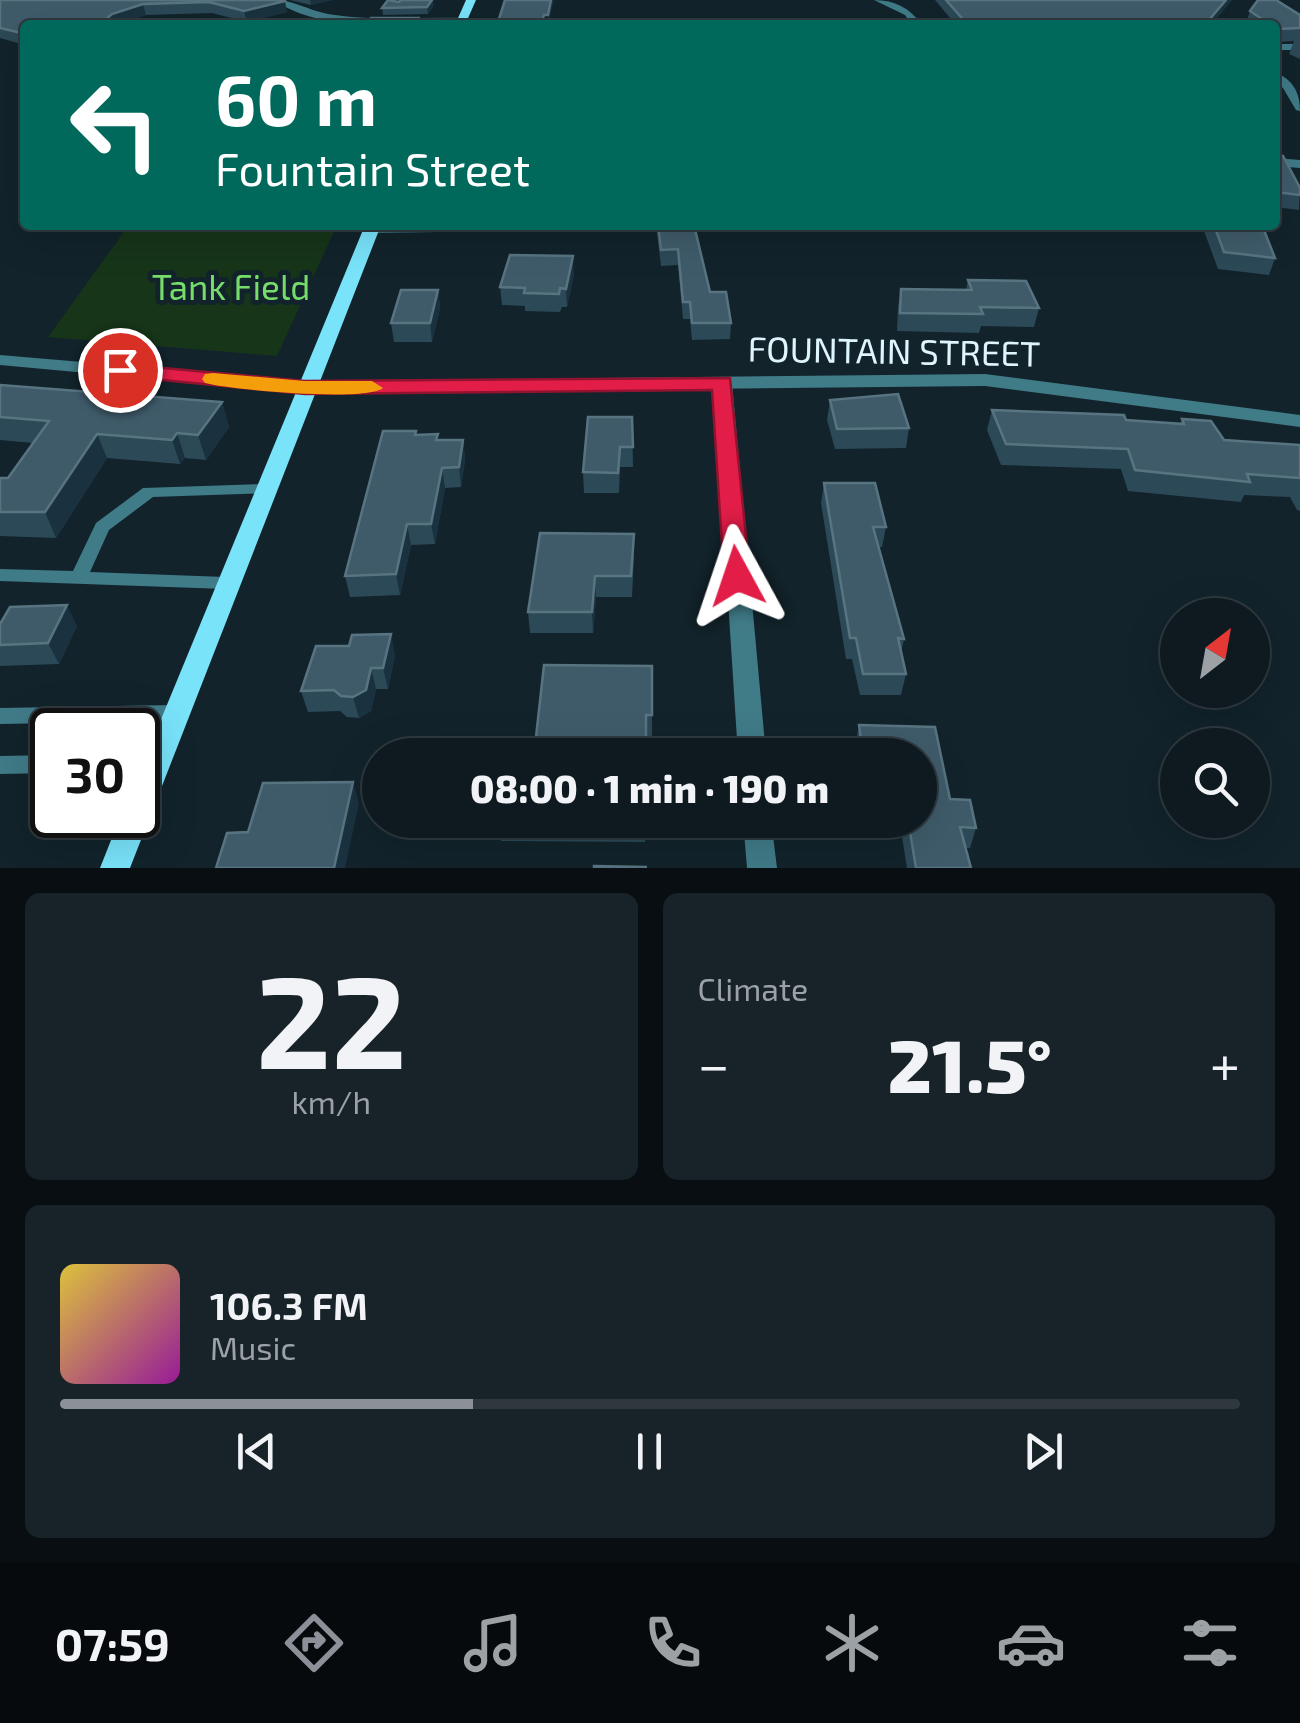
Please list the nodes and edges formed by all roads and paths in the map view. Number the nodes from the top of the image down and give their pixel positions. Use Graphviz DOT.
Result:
graph roads {
  1 [pos="279,0"];
  2 [pos="878,0"];
  3 [pos="337,20"];
  4 [pos="914,20"];
  5 [pos="1280,80"];
  6 [pos="1300,106"];
  7 [pos="371,230"];
  8 [pos="0,360"];
  9 [pos="723,383"];
  10 [pos="305,387"];
  11 [pos="1300,421"];
  12 [pos="264,489"];
  13 [pos="0,576"];
  14 [pos="79,577"];
  15 [pos="225,584"];
  16 [pos="174,713"];
  17 [pos="0,716"];
  18 [pos="160,738"];
  19 [pos="751,738"];
  20 [pos="30,764"];
  21 [pos="0,765"];
  22 [pos="126,838"];
  23 [pos="759,838"];
  24 [pos="114,868"];
  25 [pos="762,868"];
  1 -- 3 [label="street"];
  2 -- 4 [label="street"];
  5 -- 6 [label="street"];
  7 -- 10 [label="main road"];
  8 -- 10 [label="street, FOUNTAIN STREET"];
  9 -- 10 [label="street, FOUNTAIN STREET"];
  9 -- 11 [label="street, FOUNTAIN STREET"];
  9 -- 19 [label="street"];
  10 -- 12 [label="main road"];
  12 -- 14 [label="lane"];
  12 -- 15 [label="main road"];
  13 -- 14 [label="lane"];
  14 -- 15 [label="lane"];
  15 -- 16 [label="main road"];
  16 -- 17 [label="lane"];
  16 -- 18 [label="main road"];
  20 -- 21 [label="lane"];
  22 -- 24 [label="main road"];
  23 -- 25 [label="street"];
}
